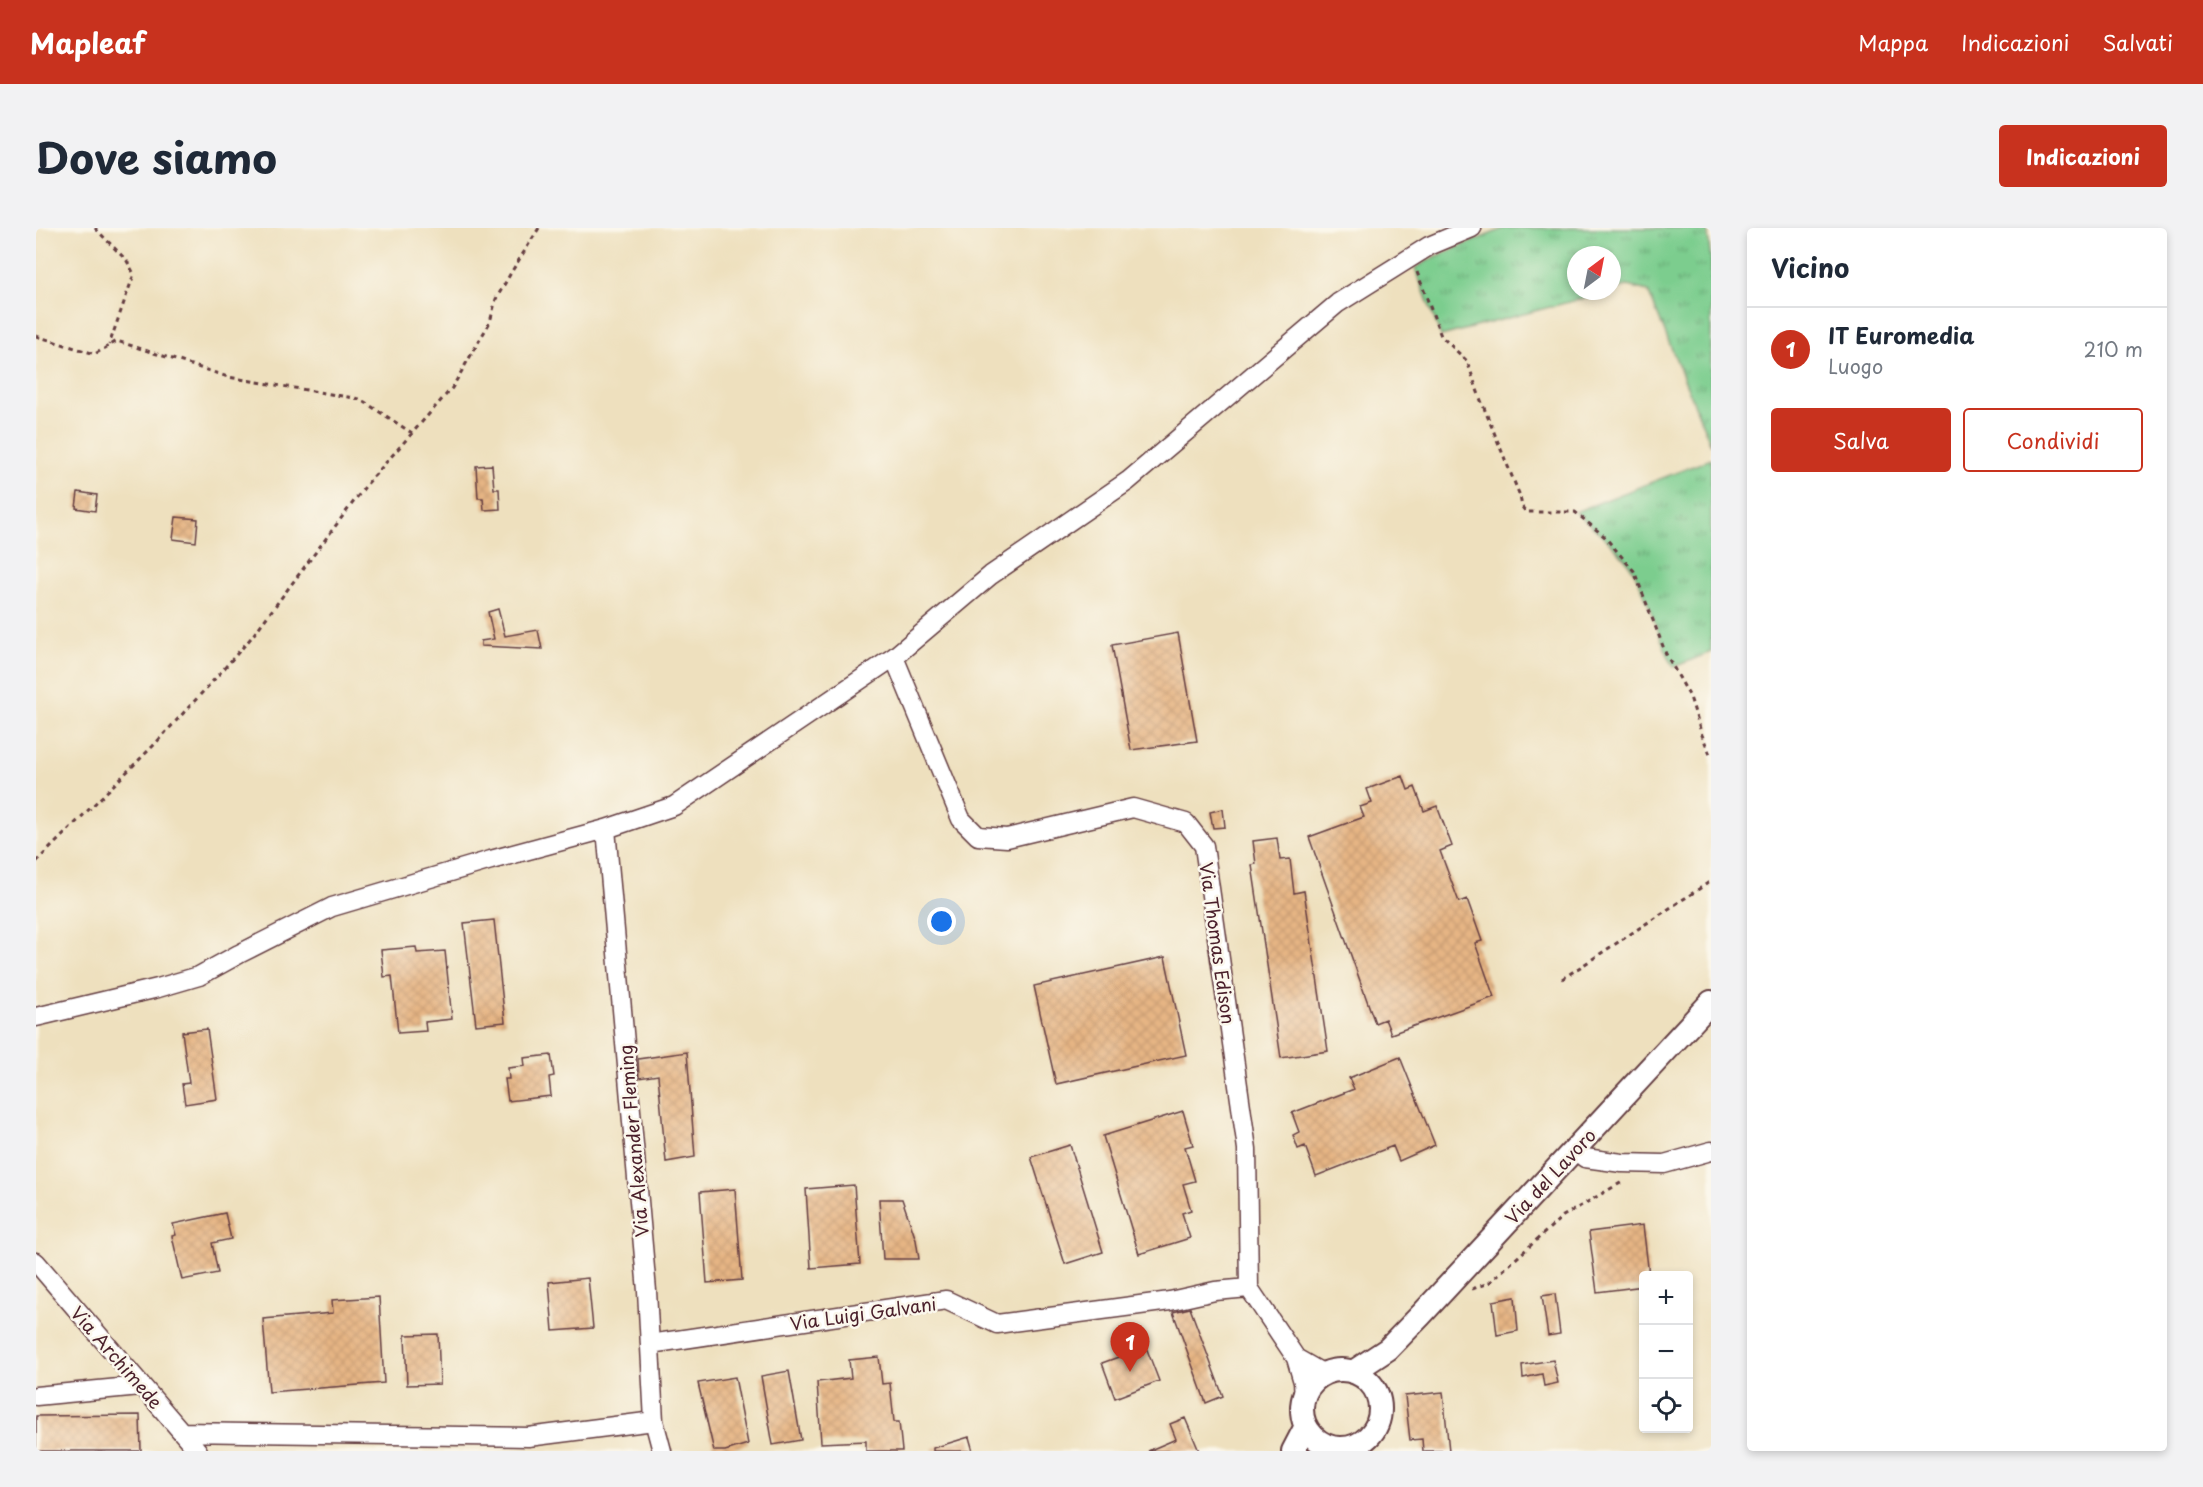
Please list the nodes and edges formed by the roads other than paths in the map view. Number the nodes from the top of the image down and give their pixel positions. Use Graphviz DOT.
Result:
graph roads {
  1 [pos="1472,228"];
  2 [pos="894,657"];
  3 [pos="606,830"];
  4 [pos="1711,1002"];
  5 [pos="36,1017"];
  6 [pos="1574,1149"];
  7 [pos="1711,1151"];
  8 [pos="36,1262"];
  9 [pos="1248,1288"];
  10 [pos="651,1344"];
  11 [pos="1388,1349"];
  12 [pos="1296,1358"];
  13 [pos="1353,1372"];
  14 [pos="1324,1374"];
  15 [pos="140,1386"];
  16 [pos="1376,1391"];
  17 [pos="36,1396"];
  18 [pos="1304,1396"];
  19 [pos="654,1421"];
  20 [pos="1378,1421"];
  21 [pos="1306,1426"];
  22 [pos="183,1432"];
  23 [pos="1322,1443"];
  24 [pos="1348,1449"];
  25 [pos="198,1451"];
  26 [pos="663,1451"];
  27 [pos="1293,1451"];
  28 [pos="1300,1451"];
  29 [pos="1380,1451"];
  1 -- 2 [label="street"];
  2 -- 3 [label="street"];
  2 -- 9 [label="street, Via Thomas Edison"];
  3 -- 5 [label="street"];
  3 -- 10 [label="street, Via Alexander Fleming"];
  4 -- 6 [label="main road, Via del Lavoro"];
  6 -- 7 [label="street"];
  6 -- 11 [label="main road, Via del Lavoro"];
  8 -- 15 [label="street, Via Archimede"];
  9 -- 10 [label="street, Via Luigi Galvani"];
  9 -- 12 [label="street"];
  10 -- 19 [label="street, Via Alexander Fleming"];
  11 -- 13 [label="main road"];
  11 -- 16 [label="main road"];
  12 -- 14 [label="street"];
  12 -- 18 [label="street"];
  13 -- 14 [label="main road"];
  13 -- 16 [label="main road"];
  14 -- 18 [label="main road"];
  15 -- 17 [label="street"];
  15 -- 22 [label="street, Via Archimede"];
  16 -- 20 [label="main road"];
  18 -- 21 [label="main road"];
  19 -- 22 [label="street"];
  19 -- 26 [label="street, Via Alexander Fleming"];
  20 -- 24 [label="main road"];
  20 -- 29 [label="main road"];
  21 -- 23 [label="main road"];
  21 -- 27 [label="main road"];
  22 -- 25 [label="street, Via Archimede"];
  23 -- 24 [label="main road"];
  23 -- 28 [label="main road"];
}
